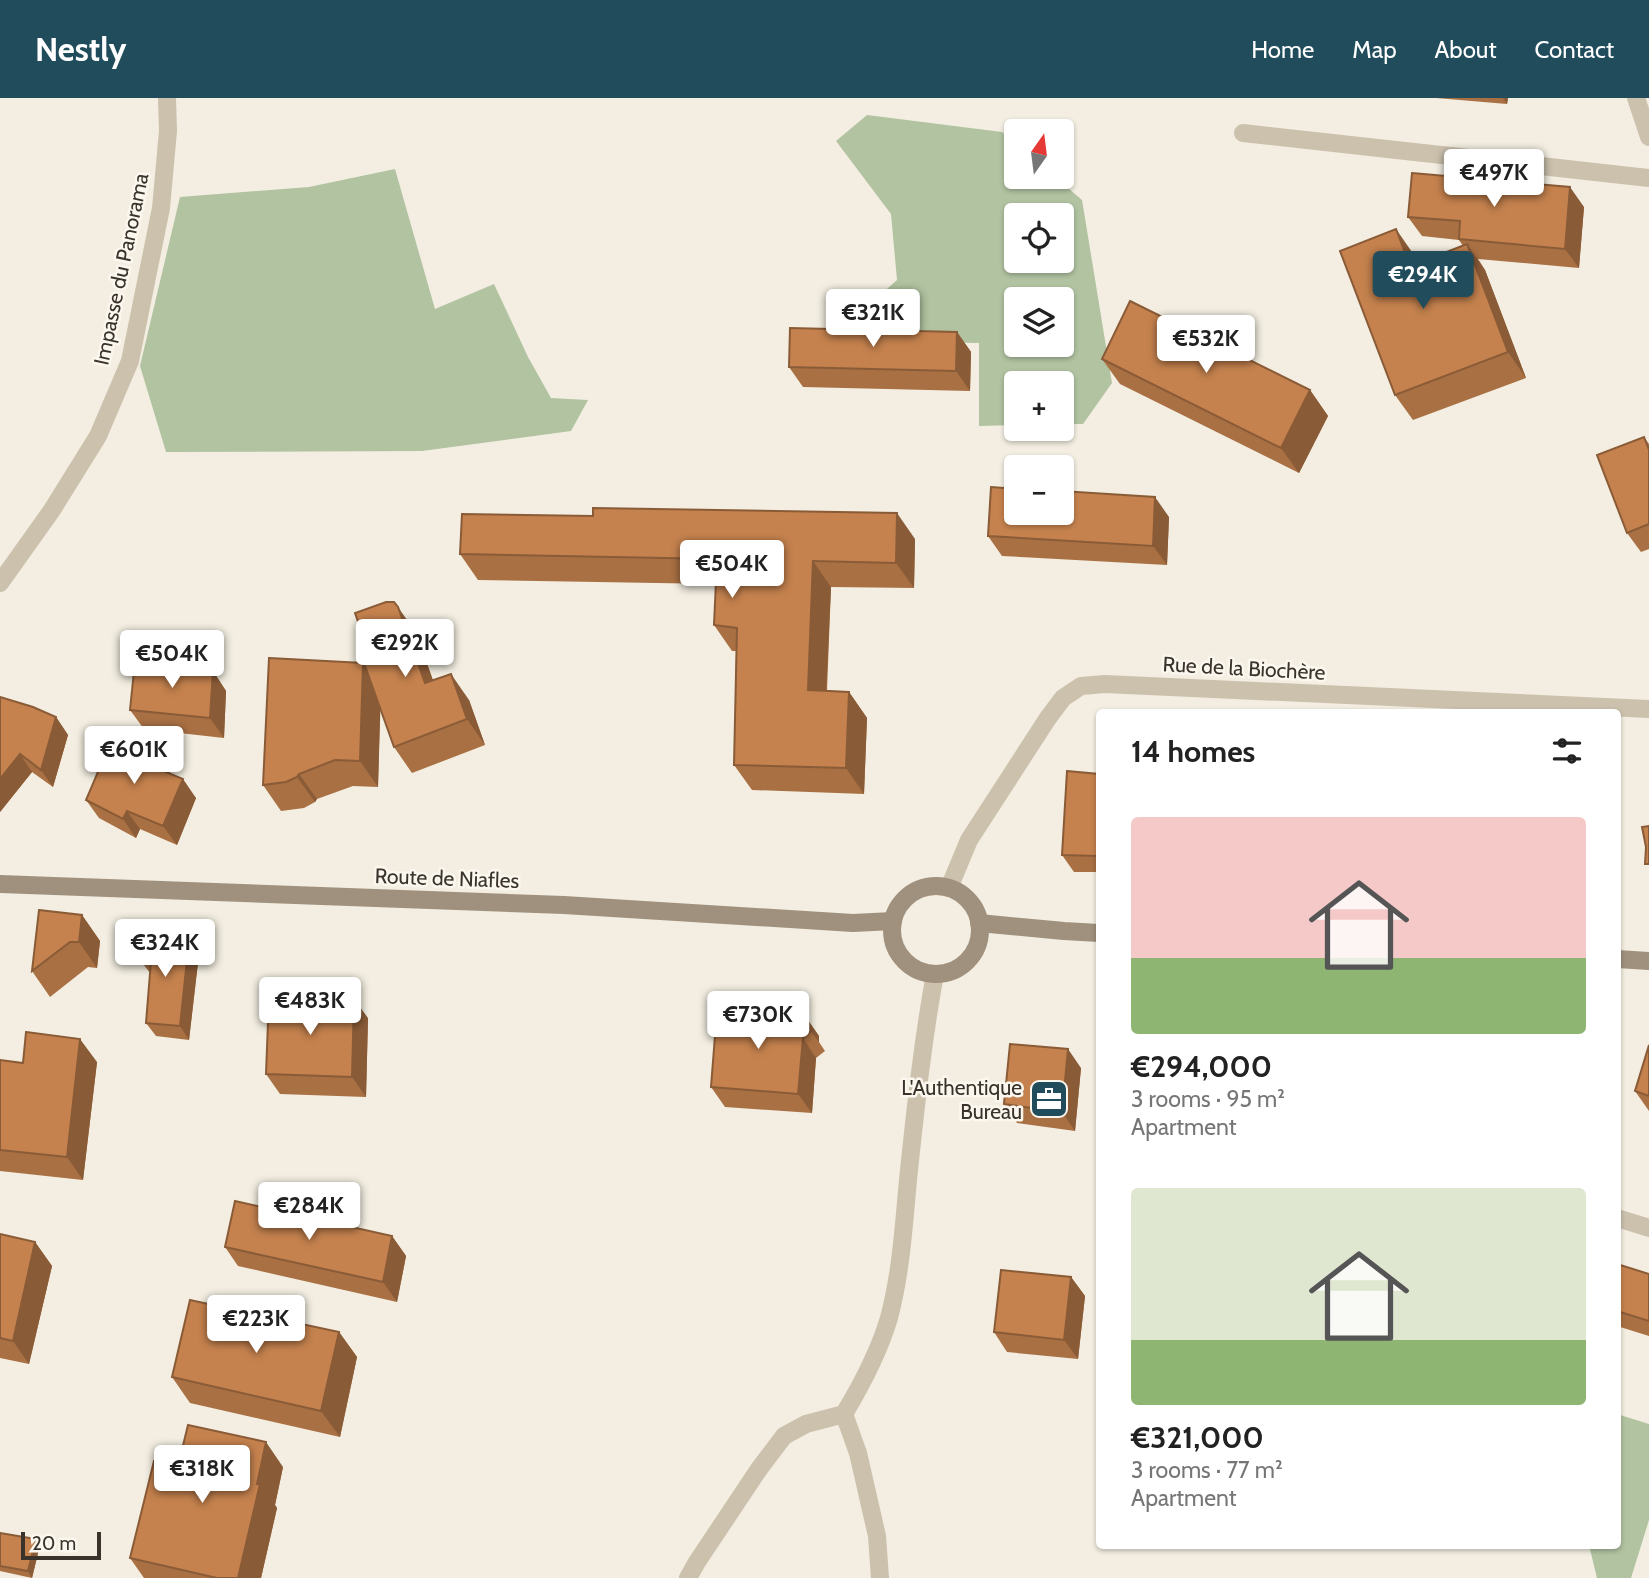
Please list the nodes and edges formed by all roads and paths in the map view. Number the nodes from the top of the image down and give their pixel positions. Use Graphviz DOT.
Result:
graph roads {
  1 [pos="167,98"];
  2 [pos="1636,98"];
  3 [pos="1243,133"];
  4 [pos="1649,137"];
  5 [pos="1649,178"];
  6 [pos="0,583"];
  7 [pos="1649,709"];
  8 [pos="0,884"];
  9 [pos="949,888"];
  10 [pos="892,920"];
  11 [pos="979,923"];
  12 [pos="1096,933"];
  13 [pos="1621,959"];
  14 [pos="1649,961"];
  15 [pos="935,974"];
  16 [pos="1621,1219"];
  17 [pos="1649,1228"];
  18 [pos="844,1414"];
  19 [pos="688,1578"];
  20 [pos="880,1578"];
  1 -- 6 [label="street, Impasse du Panorama"];
  2 -- 4 [label="street"];
  3 -- 5 [label="street"];
  7 -- 9 [label="street, Rue de la Biochère"];
  8 -- 10 [label="street, Route de Niafles"];
  9 -- 10 [label="street"];
  9 -- 11 [label="street"];
  10 -- 15 [label="street"];
  11 -- 12 [label="street"];
  11 -- 15 [label="street"];
  13 -- 14 [label="street"];
  15 -- 18 [label="street"];
  16 -- 17 [label="street"];
  18 -- 19 [label="street"];
  18 -- 20 [label="street"];
}
